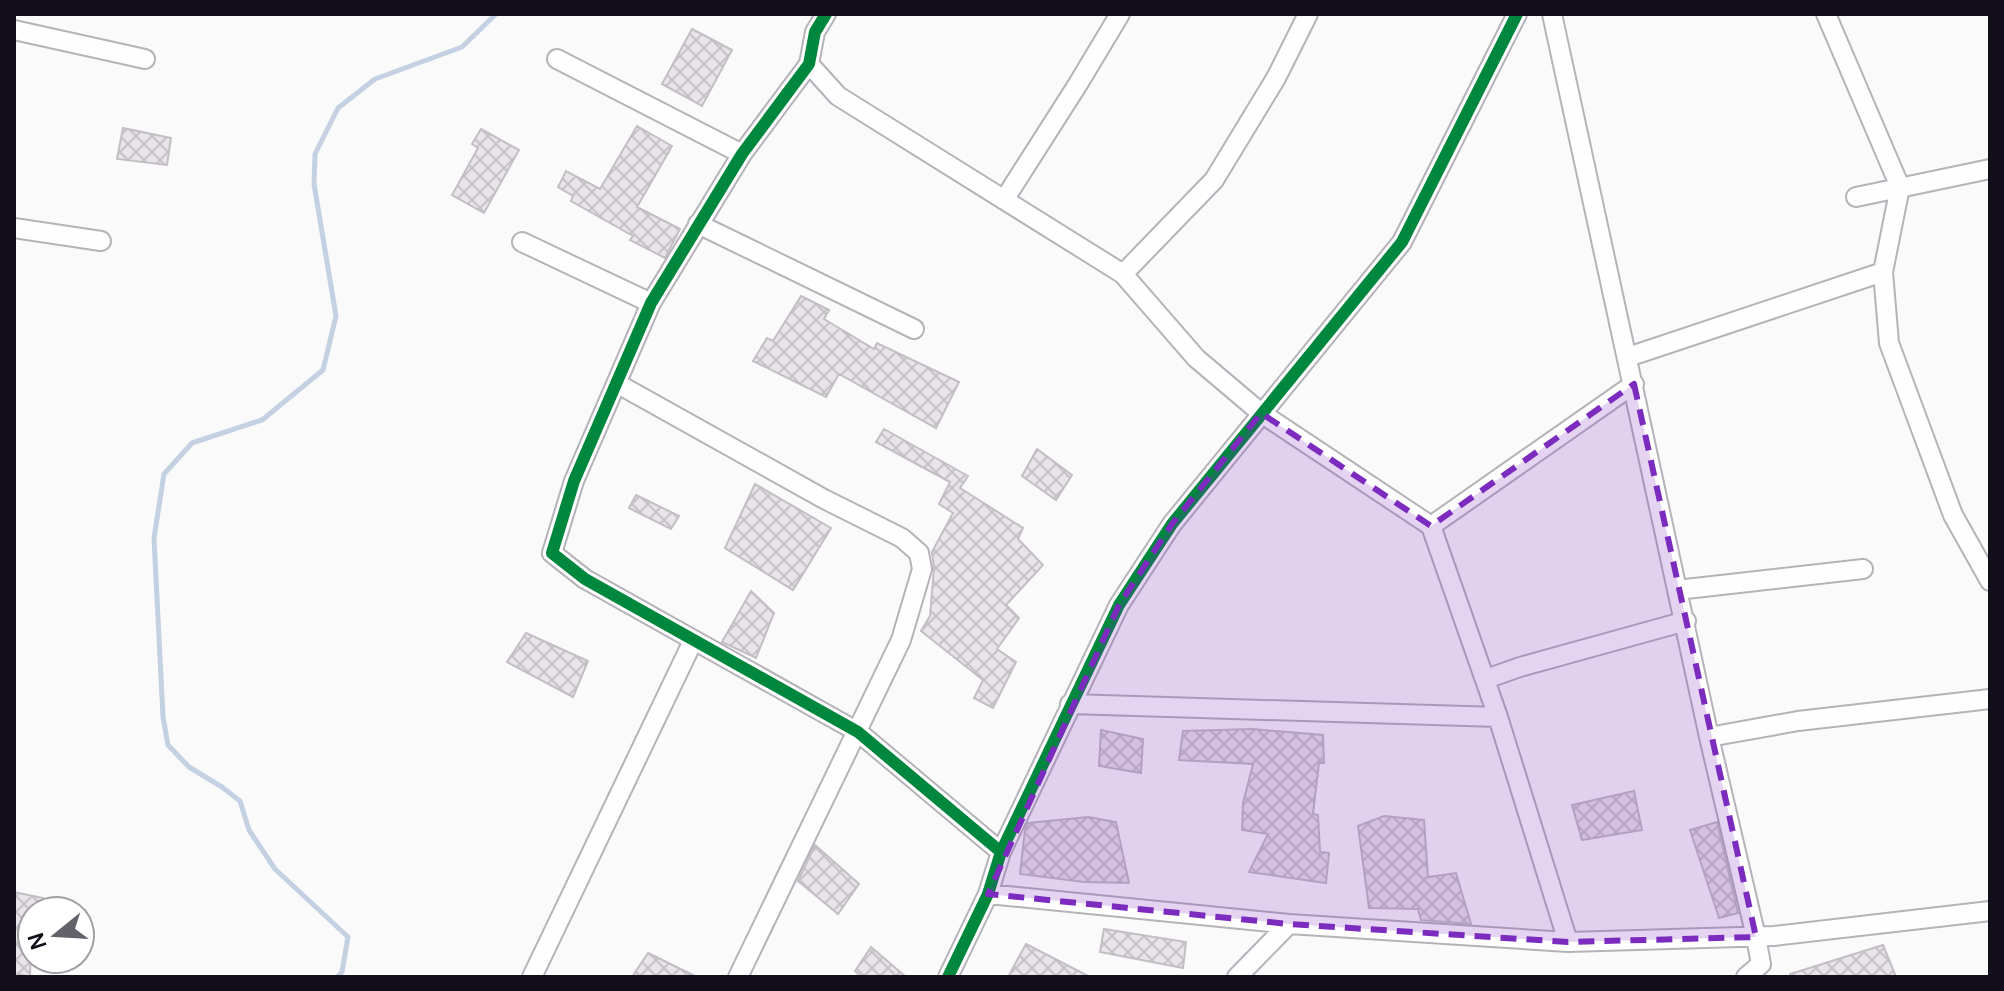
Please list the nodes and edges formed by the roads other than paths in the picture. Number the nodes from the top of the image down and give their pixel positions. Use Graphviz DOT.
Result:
graph roads {
  1 [pos="826,14"];
  2 [pos="1120,14"];
  3 [pos="1308,14"];
  4 [pos="1517,14"];
  5 [pos="1552,14"];
  6 [pos="1826,14"];
  7 [pos="17,25"];
  8 [pos="145,59"];
  9 [pos="557,59"];
  10 [pos="809,64"];
  11 [pos="742,154"];
  12 [pos="1990,169"];
  13 [pos="1900,187"];
  14 [pos="1856,197"];
  15 [pos="1004,200"];
  16 [pos="698,224"];
  17 [pos="14,228"];
  18 [pos="101,241"];
  19 [pos="522,242"];
  20 [pos="1883,272"];
  21 [pos="1123,274"];
  22 [pos="651,303"];
  23 [pos="914,329"];
  24 [pos="1628,357"];
  25 [pos="618,384"];
  26 [pos="1634,384"];
  27 [pos="1261,413"];
  28 [pos="1431,526"];
  29 [pos="1863,569"];
  30 [pos="1988,571"];
  31 [pos="1677,590"];
  32 [pos="1686,621"];
  33 [pos="693,641"];
  34 [pos="1486,679"];
  35 [pos="1990,699"];
  36 [pos="1070,704"];
  37 [pos="1498,717"];
  38 [pos="858,732"];
  39 [pos="1709,737"];
  40 [pos="1001,852"];
  41 [pos="988,894"];
  42 [pos="1990,911"];
  43 [pos="1289,924"];
  44 [pos="1756,937"];
  45 [pos="1568,942"];
  46 [pos="1764,970"];
  47 [pos="532,977"];
  48 [pos="738,977"];
  49 [pos="948,977"];
  50 [pos="1237,977"];
  51 [pos="1746,977"];
  1 -- 10 [label="street"];
  2 -- 15 [label="street"];
  3 -- 21 [label="street"];
  4 -- 27 [label="street"];
  5 -- 24 [label="street"];
  6 -- 13 [label="street"];
  7 -- 8 [label="street"];
  9 -- 11 [label="street"];
  10 -- 11 [label="street"];
  10 -- 15 [label="street"];
  11 -- 16 [label="street"];
  12 -- 13 [label="street"];
  13 -- 14 [label="street"];
  13 -- 20 [label="street"];
  15 -- 21 [label="street"];
  16 -- 22 [label="street"];
  16 -- 23 [label="street"];
  17 -- 18 [label="street"];
  19 -- 22 [label="street"];
  20 -- 24 [label="street"];
  20 -- 30 [label="street"];
  21 -- 27 [label="street"];
  22 -- 25 [label="street"];
  24 -- 26 [label="street"];
  25 -- 33 [label="street"];
  25 -- 38 [label="street"];
  26 -- 28 [label="street"];
  26 -- 31 [label="street"];
  27 -- 28 [label="street"];
  27 -- 36 [label="street"];
  28 -- 34 [label="street"];
  29 -- 31 [label="street"];
  31 -- 32 [label="street"];
  32 -- 34 [label="street"];
  32 -- 39 [label="street"];
  33 -- 38 [label="street"];
  33 -- 47 [label="street"];
  34 -- 37 [label="street"];
  35 -- 39 [label="street"];
  36 -- 37 [label="street"];
  36 -- 40 [label="street"];
  37 -- 45 [label="street"];
  38 -- 40 [label="street"];
  38 -- 48 [label="street"];
  39 -- 44 [label="street"];
  40 -- 41 [label="street"];
  41 -- 43 [label="street"];
  41 -- 49 [label="street"];
  42 -- 44 [label="street"];
  43 -- 45 [label="street"];
  43 -- 50 [label="street"];
  44 -- 45 [label="street"];
  44 -- 46 [label="street"];
  46 -- 51 [label="street"];
}
